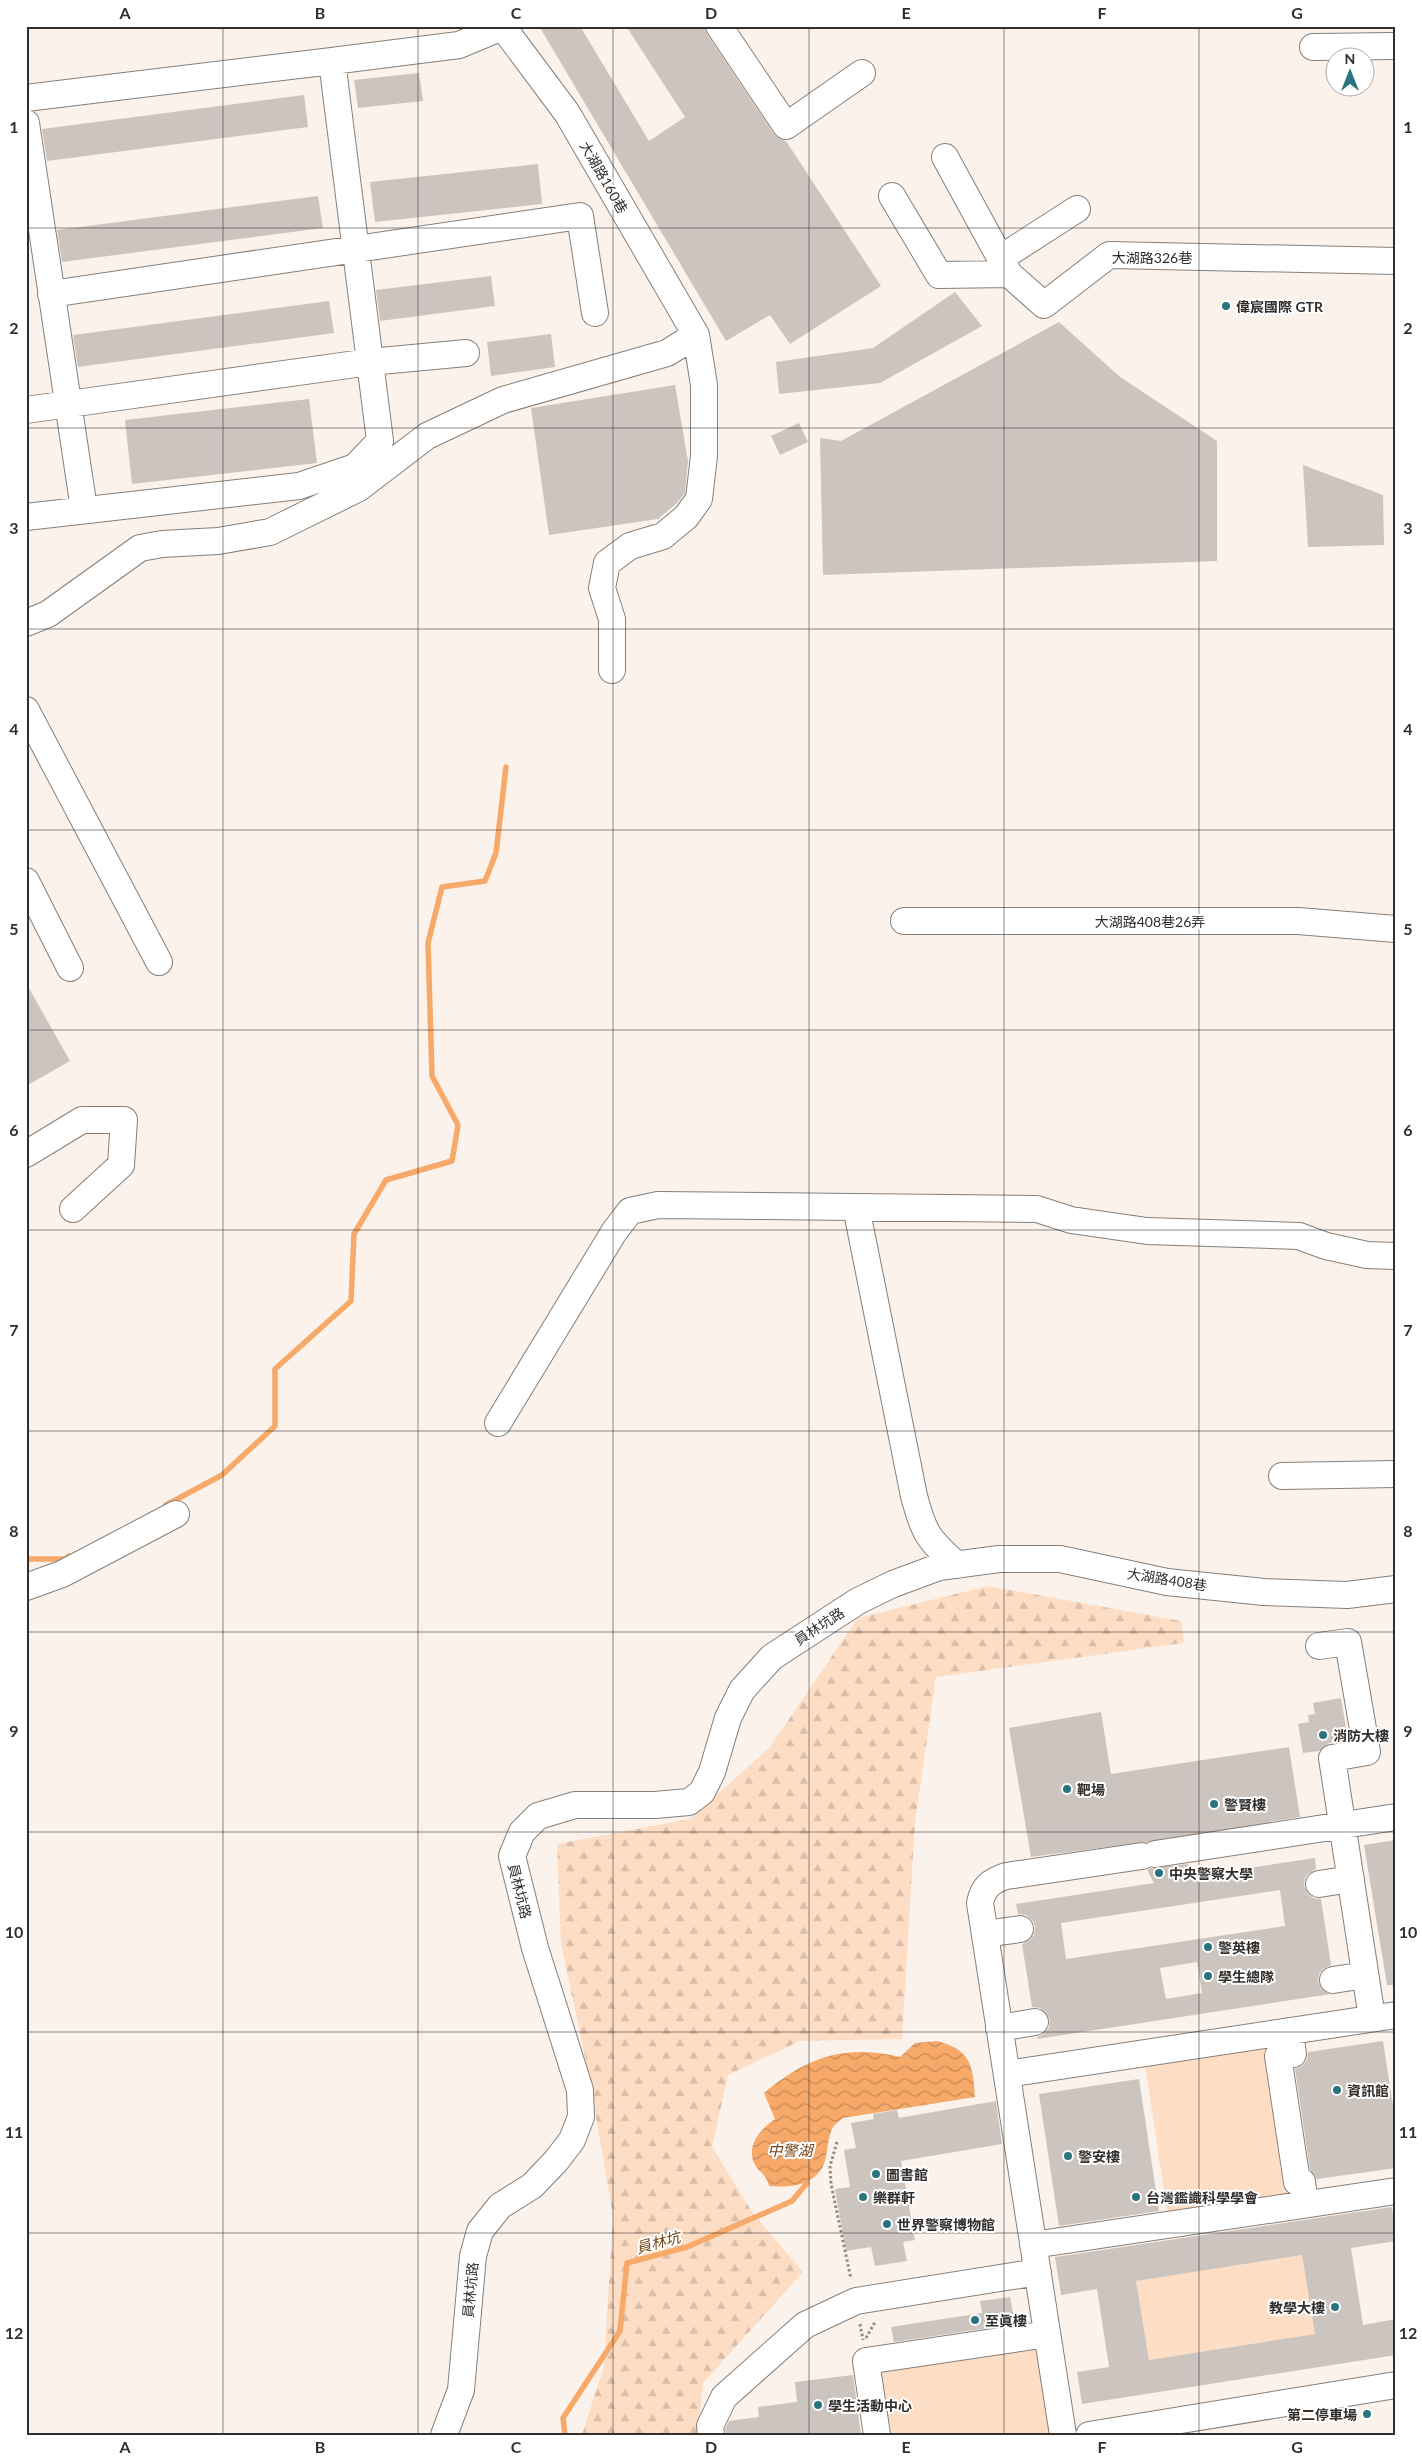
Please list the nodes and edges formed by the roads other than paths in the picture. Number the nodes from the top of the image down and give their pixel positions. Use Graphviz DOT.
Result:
graph roads {
  1 [pos="719,26"];
  2 [pos="502,27"];
  3 [pos="1396,46"];
  4 [pos="1313,47"];
  5 [pos="332,61"];
  6 [pos="862,72"];
  7 [pos="26,98"];
  8 [pos="26,123"];
  9 [pos="945,157"];
  10 [pos="892,196"];
  11 [pos="1077,209"];
  12 [pos="356,248"];
  13 [pos="1396,261"];
  14 [pos="1005,266"];
  15 [pos="51,294"];
  16 [pos="595,313"];
  17 [pos="696,335"];
  18 [pos="466,353"];
  19 [pos="370,362"];
  20 [pos="67,404"];
  21 [pos="26,410"];
  22 [pos="84,509"];
  23 [pos="26,517"];
  24 [pos="26,623"];
  25 [pos="612,670"];
  26 [pos="26,710"];
  27 [pos="26,881"];
  28 [pos="904,921"];
  29 [pos="1396,929"];
  30 [pos="159,962"];
  31 [pos="70,968"];
  32 [pos="26,1154"];
  33 [pos="856,1207"];
  34 [pos="73,1209"];
  35 [pos="1396,1256"];
  36 [pos="498,1423"];
  37 [pos="1396,1474"];
  38 [pos="1282,1476"];
  39 [pos="176,1514"];
  40 [pos="948,1566"];
  41 [pos="26,1587"];
  42 [pos="1396,1589"];
  43 [pos="1319,1646"];
  44 [pos="1396,1817"];
  45 [pos="1343,1825"];
  46 [pos="1351,1879"];
  47 [pos="1319,1884"];
  48 [pos="1020,1929"];
  49 [pos="984,1934"];
  50 [pos="1366,1975"];
  51 [pos="1334,1980"];
  52 [pos="1384,2016"];
  53 [pos="1035,2022"];
  54 [pos="999,2028"];
  55 [pos="1290,2031"];
  56 [pos="1007,2074"];
  57 [pos="1396,2190"];
  58 [pos="1305,2204"];
  59 [pos="1034,2245"];
  60 [pos="1038,2272"];
  61 [pos="1048,2334"];
  62 [pos="1396,2385"];
  63 [pos="444,2435"];
  64 [pos="711,2435"];
  65 [pos="877,2435"];
  66 [pos="1063,2435"];
  67 [pos="1090,2435"];
  1 -- 6 [label="street"];
  2 -- 5 [label="street"];
  2 -- 17 [label="street, 大湖路160巷"];
  3 -- 4 [label="street"];
  5 -- 7 [label="street"];
  5 -- 12 [label="street"];
  8 -- 15 [label="street"];
  9 -- 14 [label="street, 大湖路326巷"];
  10 -- 14 [label="street"];
  11 -- 14 [label="street"];
  12 -- 15 [label="street"];
  12 -- 16 [label="street"];
  12 -- 19 [label="street"];
  13 -- 14 [label="street, 大湖路326巷"];
  15 -- 20 [label="street"];
  17 -- 24 [label="street"];
  17 -- 25 [label="street"];
  18 -- 19 [label="street"];
  19 -- 20 [label="street"];
  19 -- 22 [label="street"];
  20 -- 21 [label="street"];
  20 -- 22 [label="street"];
  22 -- 23 [label="street"];
  26 -- 30 [label="street"];
  27 -- 31 [label="street"];
  28 -- 29 [label="street, 大湖路408巷26弄"];
  32 -- 34 [label="street"];
  33 -- 35 [label="street"];
  33 -- 36 [label="street"];
  33 -- 40 [label="street"];
  37 -- 38 [label="street"];
  39 -- 41 [label="street"];
  40 -- 42 [label="street, 大湖路408巷"];
  40 -- 63 [label="street, 員林坑路"];
  43 -- 45 [label="street"];
  44 -- 45 [label="street"];
  45 -- 46 [label="street"];
  45 -- 49 [label="street"];
  46 -- 47 [label="street"];
  46 -- 50 [label="street"];
  48 -- 49 [label="street"];
  49 -- 54 [label="street"];
  50 -- 51 [label="street"];
  50 -- 52 [label="street"];
  52 -- 55 [label="street"];
  53 -- 54 [label="street"];
  54 -- 56 [label="street"];
  55 -- 56 [label="street"];
  55 -- 58 [label="street"];
  56 -- 59 [label="street"];
  57 -- 58 [label="street"];
  58 -- 59 [label="street"];
  59 -- 60 [label="street"];
  60 -- 61 [label="street"];
  60 -- 64 [label="street"];
  61 -- 65 [label="street"];
  61 -- 66 [label="street"];
  62 -- 67 [label="street"];
}
